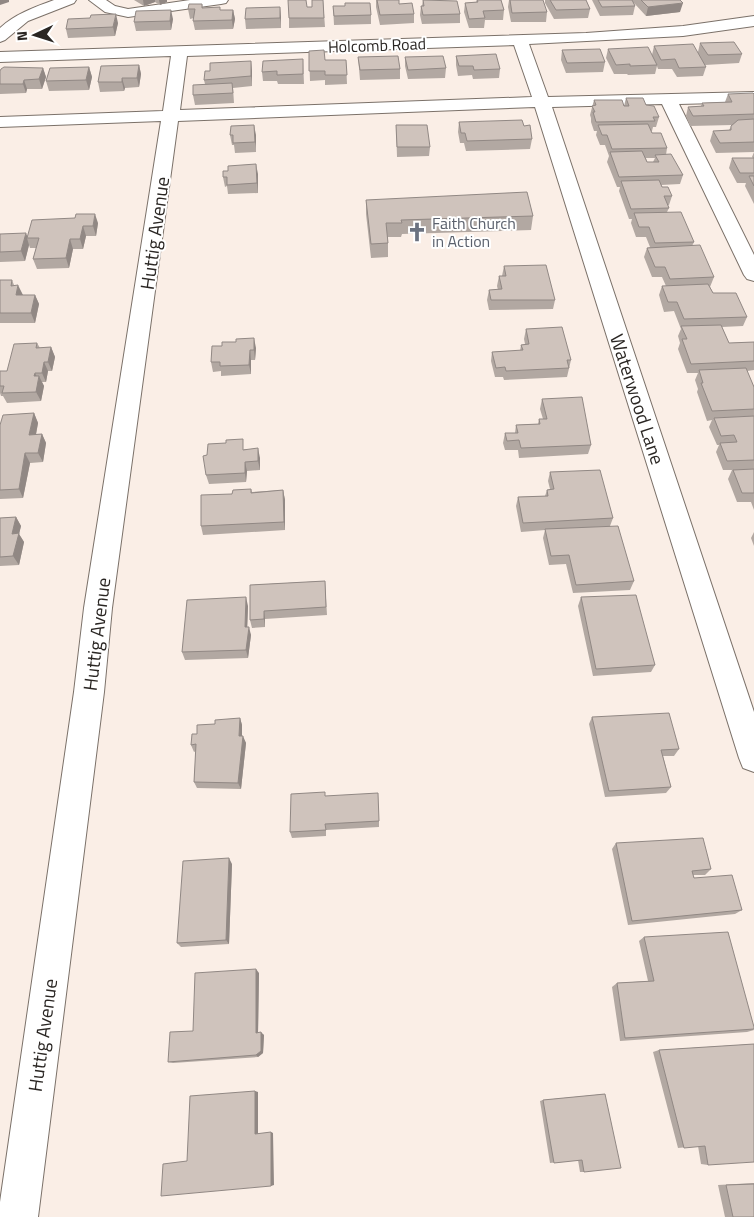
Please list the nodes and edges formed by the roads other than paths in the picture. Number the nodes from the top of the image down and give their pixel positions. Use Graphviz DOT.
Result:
graph roads {
  1 [pos="69,0"];
  2 [pos="96,0"];
  3 [pos="221,0"];
  4 [pos="753,14"];
  5 [pos="0,38"];
  6 [pos="520,40"];
  7 [pos="180,51"];
  8 [pos="0,57"];
  9 [pos="754,97"];
  10 [pos="668,100"];
  11 [pos="542,102"];
  12 [pos="171,116"];
  13 [pos="0,122"];
  14 [pos="754,275"];
  15 [pos="754,758"];
  16 [pos="18,1217"];
  1 -- 5 [label="street"];
  2 -- 3 [label="street"];
  4 -- 6 [label="street, Holcomb Road"];
  6 -- 7 [label="street, Holcomb Road"];
  6 -- 11 [label="street, Waterwood Lane"];
  7 -- 8 [label="street, Holcomb Road"];
  7 -- 12 [label="street, Huttig Avenue"];
  9 -- 10 [label="street"];
  10 -- 11 [label="street"];
  10 -- 14 [label="street"];
  11 -- 12 [label="street"];
  11 -- 15 [label="street, Waterwood Lane"];
  12 -- 13 [label="street"];
  12 -- 16 [label="street, Huttig Avenue"];
}
